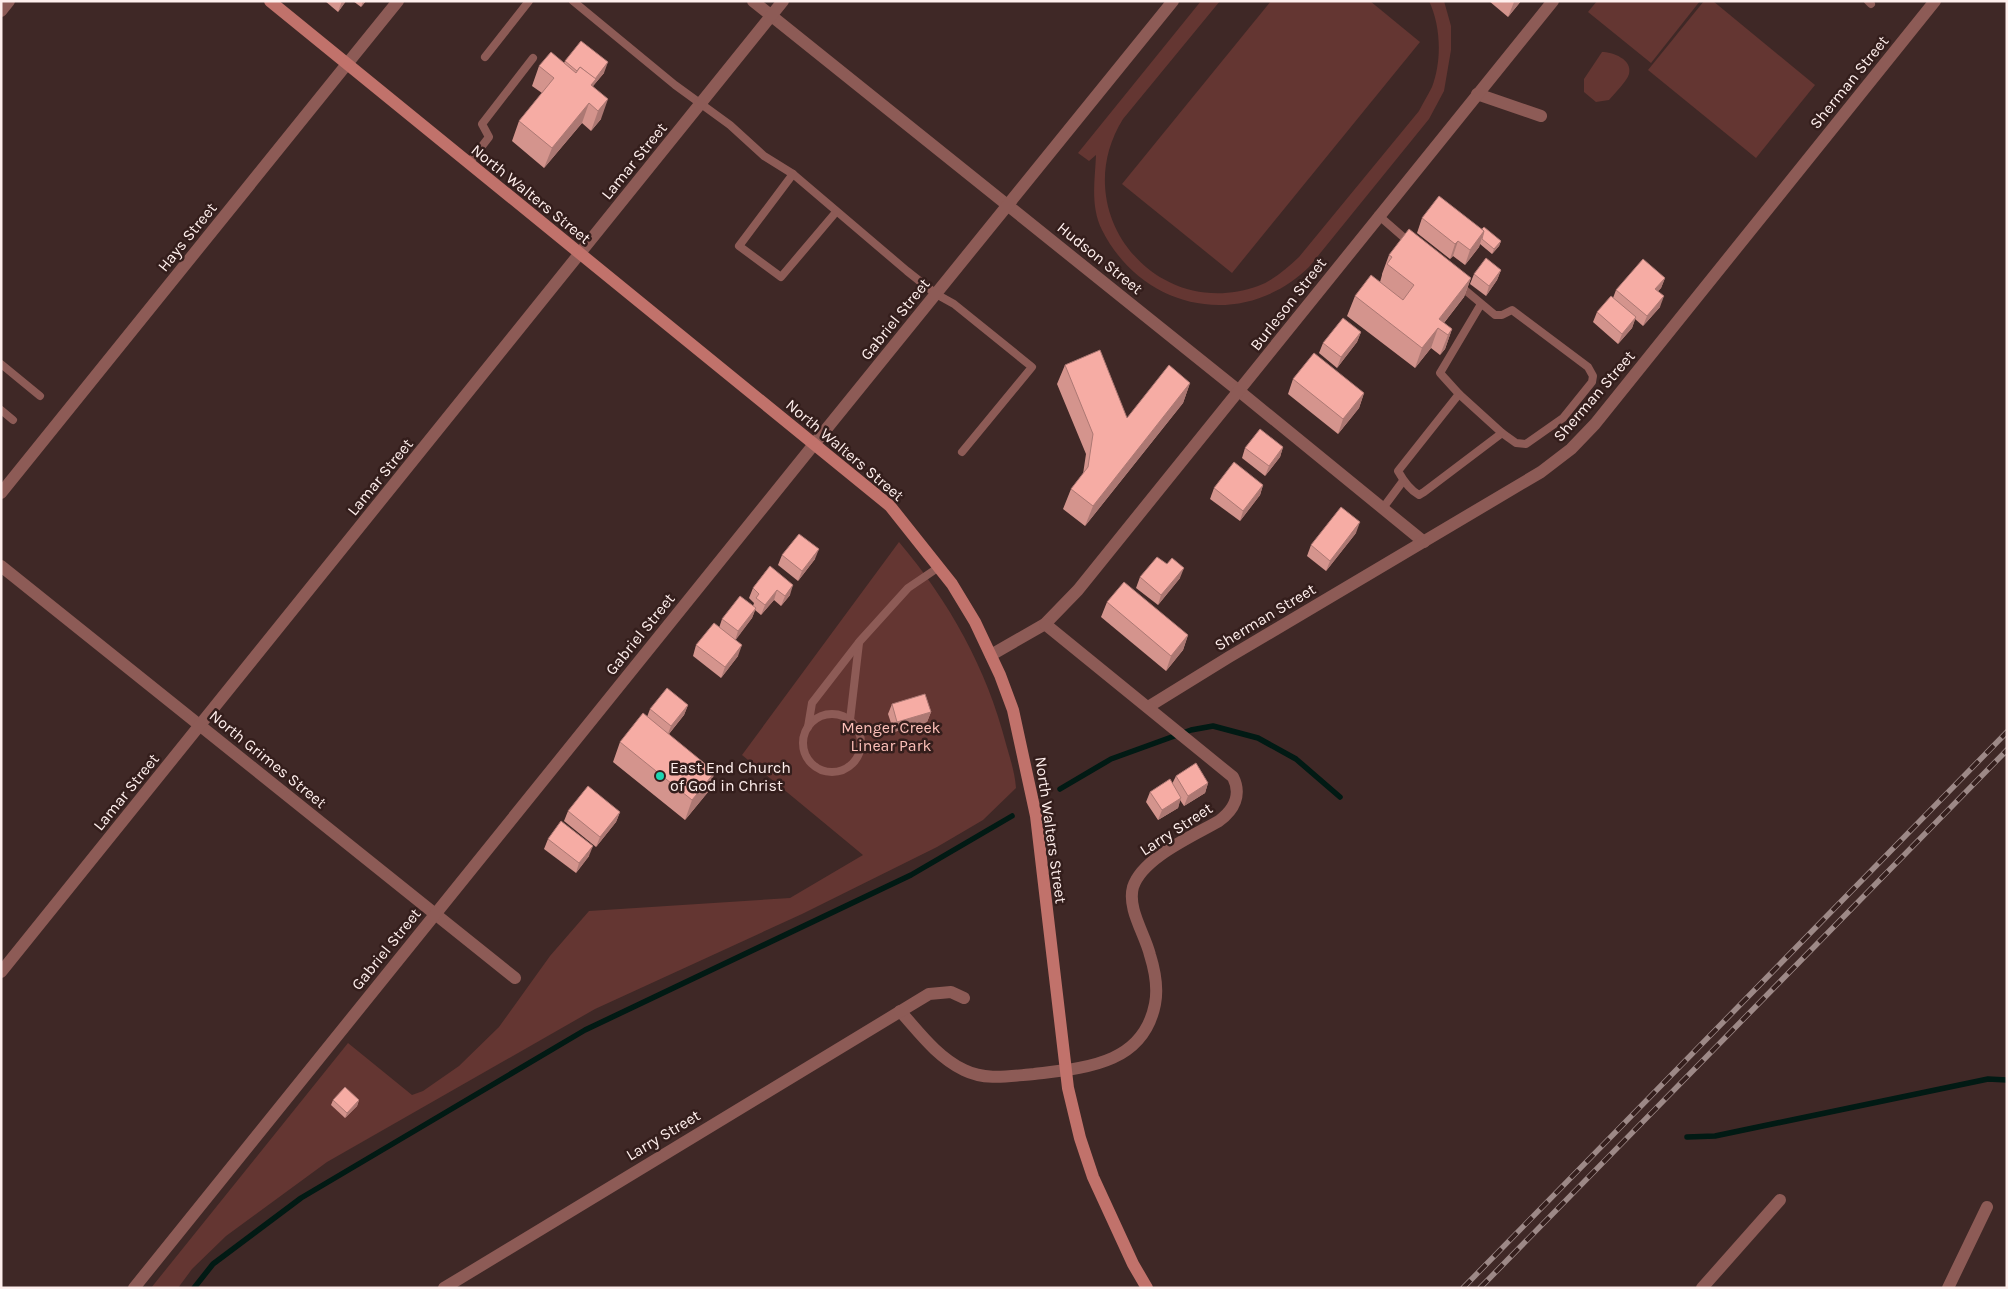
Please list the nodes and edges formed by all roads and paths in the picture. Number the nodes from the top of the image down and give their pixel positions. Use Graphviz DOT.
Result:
graph roads {
  1 [pos="9,1"];
  2 [pos="270,1"];
  3 [pos="398,1"];
  4 [pos="530,1"];
  5 [pos="573,1"];
  6 [pos="753,1"];
  7 [pos="783,1"];
  8 [pos="1173,1"];
  9 [pos="1553,1"];
  10 [pos="1935,1"];
  11 [pos="1,11"];
  12 [pos="771,16"];
  13 [pos="485,57"];
  14 [pos="533,58"];
  15 [pos="347,64"];
  16 [pos="1478,94"];
  17 [pos="700,104"];
  18 [pos="1541,116"];
  19 [pos="469,163"];
  20 [pos="793,174"];
  21 [pos="1008,205"];
  22 [pos="836,212"];
  23 [pos="1378,216"];
  24 [pos="1415,247"];
  25 [pos="580,255"];
  26 [pos="1452,278"];
  27 [pos="936,294"];
  28 [pos="1481,304"];
  29 [pos="1,364"];
  30 [pos="1240,391"];
  31 [pos="1459,394"];
  32 [pos="40,396"];
  33 [pos="1,410"];
  34 [pos="13,420"];
  35 [pos="1502,433"];
  36 [pos="814,443"];
  37 [pos="962,452"];
  38 [pos="1404,481"];
  39 [pos="1,493"];
  40 [pos="1383,508"];
  41 [pos="1424,542"];
  42 [pos="1,566"];
  43 [pos="939,567"];
  44 [pos="1045,624"];
  45 [pos="860,641"];
  46 [pos="990,655"];
  47 [pos="1148,707"];
  48 [pos="850,720"];
  49 [pos="201,726"];
  50 [pos="808,727"];
  51 [pos="436,914"];
  52 [pos="1,972"];
  53 [pos="514,978"];
  54 [pos="964,998"];
  55 [pos="900,1011"];
  56 [pos="1780,1200"];
  57 [pos="1988,1207"];
  58 [pos="134,1288"];
  59 [pos="444,1288"];
  60 [pos="1147,1288"];
  61 [pos="1702,1288"];
  62 [pos="1948,1288"];
  1 -- 11 [label="street"];
  2 -- 15 [label="main road, North Walters Street"];
  3 -- 15 [label="street, Hays Street"];
  4 -- 13 [label="lane"];
  5 -- 17 [label="lane"];
  6 -- 12 [label="street, Hudson Street"];
  7 -- 12 [label="street, Lamar Street"];
  8 -- 21 [label="street, Gabriel Street"];
  9 -- 16 [label="street, Burleson Street"];
  10 -- 41 [label="street, Sherman Street"];
  12 -- 17 [label="street, Lamar Street"];
  12 -- 21 [label="street, Hudson Street"];
  14 -- 19 [label="lane"];
  15 -- 19 [label="main road, North Walters Street"];
  15 -- 39 [label="street, Hays Street"];
  16 -- 18 [label="street"];
  16 -- 23 [label="street, Burleson Street"];
  17 -- 20 [label="lane"];
  17 -- 25 [label="street, Lamar Street"];
  19 -- 25 [label="main road, North Walters Street"];
  20 -- 22 [label="lane"];
  20 -- 22 [label="lane"];
  21 -- 27 [label="street, Gabriel Street"];
  21 -- 30 [label="street, Hudson Street"];
  22 -- 27 [label="lane"];
  23 -- 24 [label="lane"];
  23 -- 30 [label="street, Burleson Street"];
  25 -- 36 [label="main road, North Walters Street"];
  25 -- 49 [label="street, Lamar Street"];
  26 -- 28 [label="lane"];
  27 -- 36 [label="street, Gabriel Street"];
  27 -- 37 [label="lane"];
  28 -- 31 [label="lane"];
  28 -- 35 [label="lane"];
  29 -- 32 [label="lane"];
  30 -- 40 [label="street, Hudson Street"];
  30 -- 44 [label="street, Burleson Street"];
  31 -- 35 [label="lane"];
  31 -- 38 [label="lane"];
  33 -- 34 [label="lane"];
  35 -- 38 [label="lane"];
  36 -- 43 [label="main road, North Walters Street"];
  36 -- 51 [label="street, Gabriel Street"];
  38 -- 40 [label="lane"];
  40 -- 41 [label="street, Hudson Street"];
  41 -- 47 [label="street, Sherman Street"];
  42 -- 49 [label="street, North Grimes Street"];
  43 -- 45 [label="lane"];
  43 -- 46 [label="main road, North Walters Street"];
  44 -- 46 [label="street, Burleson Street"];
  44 -- 47 [label="street"];
  45 -- 48 [label="lane"];
  45 -- 50 [label="lane"];
  46 -- 60 [label="main road, North Walters Street"];
  47 -- 55 [label="street, Larry Street"];
  48 -- 50 [label="lane"];
  48 -- 50 [label="lane"];
  49 -- 51 [label="street, North Grimes Street"];
  49 -- 52 [label="street, Lamar Street"];
  51 -- 53 [label="street, North Grimes Street"];
  51 -- 58 [label="street, Gabriel Street"];
  54 -- 55 [label="street, Larry Street"];
  55 -- 59 [label="street, Larry Street"];
  56 -- 61 [label="street"];
  57 -- 62 [label="street"];
}
